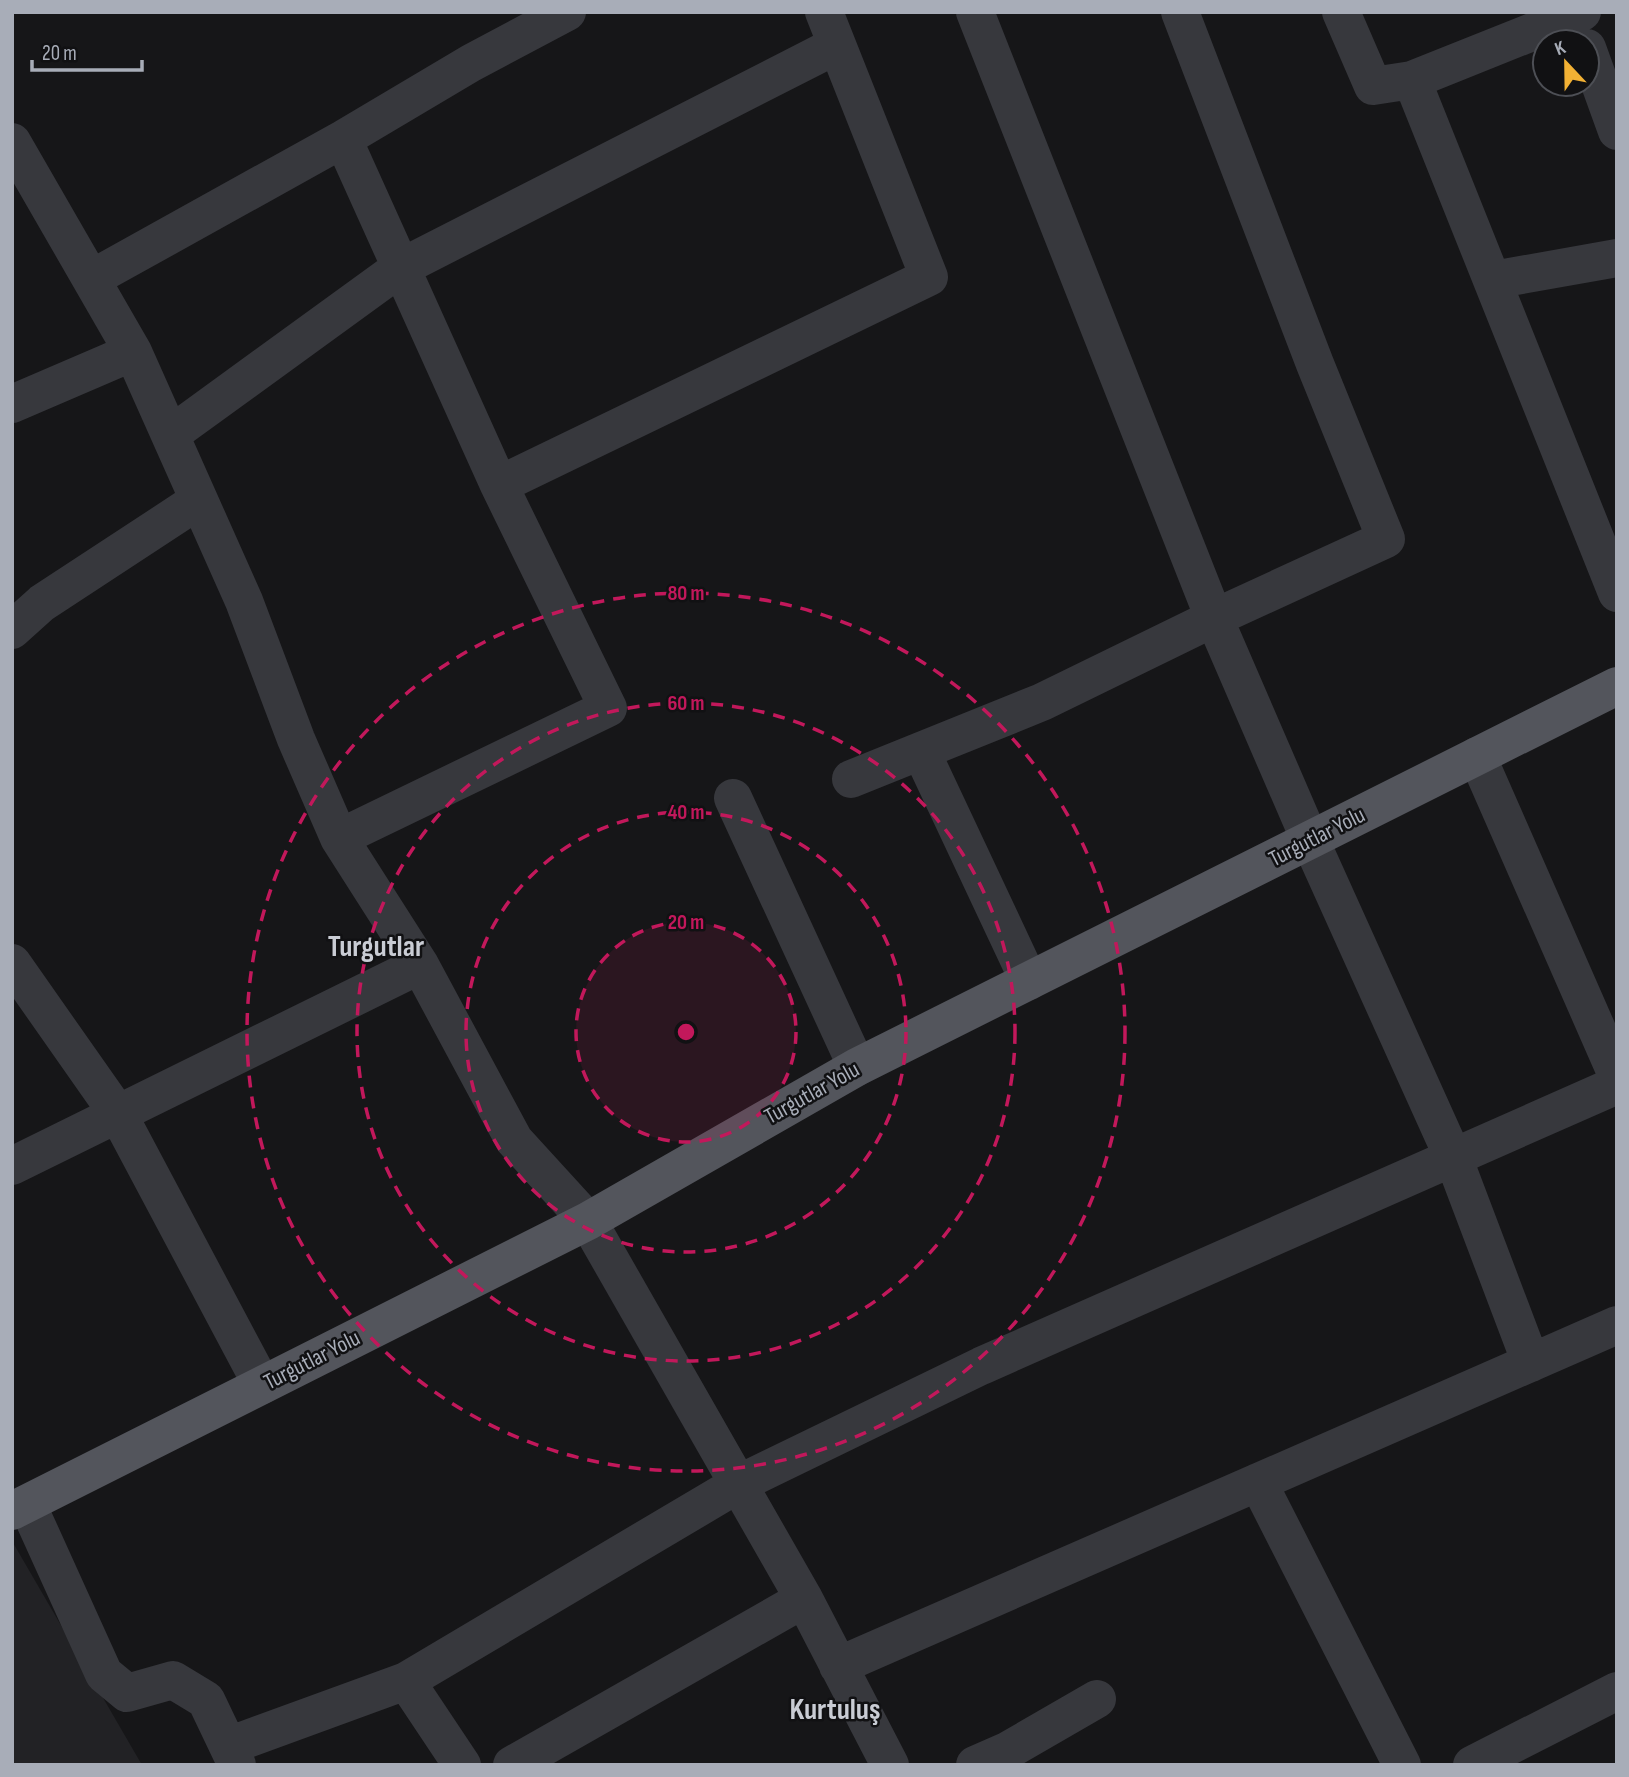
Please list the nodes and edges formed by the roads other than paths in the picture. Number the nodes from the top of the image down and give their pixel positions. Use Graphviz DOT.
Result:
graph roads {
  1 [pos="975,12"];
  2 [pos="1180,12"];
  3 [pos="1341,12"];
  4 [pos="562,13"];
  5 [pos="1581,26"];
  6 [pos="831,29"];
  7 [pos="1412,80"];
  8 [pos="1617,131"];
  9 [pos="343,139"];
  10 [pos="12,142"];
  11 [pos="1617,258"];
  12 [pos="400,268"];
  13 [pos="91,279"];
  14 [pos="1493,280"];
  15 [pos="133,352"];
  16 [pos="12,404"];
  17 [pos="170,435"];
  18 [pos="499,485"];
  19 [pos="199,500"];
  20 [pos="1617,593"];
  21 [pos="1214,618"];
  22 [pos="12,630"];
  23 [pos="1617,686"];
  24 [pos="920,751"];
  25 [pos="1477,756"];
  26 [pos="851,779"];
  27 [pos="733,798"];
  28 [pos="339,838"];
  29 [pos="1310,840"];
  30 [pos="12,963"];
  31 [pos="420,965"];
  32 [pos="1029,981"];
  33 [pos="857,1067"];
  34 [pos="1617,1075"];
  35 [pos="1617,1085"];
  36 [pos="118,1114"];
  37 [pos="1453,1157"];
  38 [pos="12,1166"];
  39 [pos="588,1221"];
  40 [pos="1617,1325"];
  41 [pos="1531,1363"];
  42 [pos="262,1385"];
  43 [pos="1258,1482"];
  44 [pos="740,1483"];
  45 [pos="20,1508"];
  46 [pos="804,1598"];
  47 [pos="838,1666"];
  48 [pos="406,1681"];
  49 [pos="1617,1691"];
  50 [pos="1097,1699"];
  51 [pos="233,1755"];
  52 [pos="462,1765"];
  53 [pos="512,1765"];
  54 [pos="890,1765"];
  55 [pos="975,1765"];
  56 [pos="1402,1765"];
  57 [pos="1472,1765"];
  1 -- 21 [label="street"];
  2 -- 21 [label="street"];
  3 -- 7 [label="street"];
  4 -- 9 [label="street"];
  5 -- 7 [label="street"];
  5 -- 8 [label="street"];
  6 -- 12 [label="street"];
  6 -- 18 [label="street"];
  7 -- 14 [label="street"];
  9 -- 12 [label="street"];
  9 -- 13 [label="street"];
  10 -- 13 [label="street"];
  11 -- 14 [label="street"];
  12 -- 17 [label="street"];
  12 -- 18 [label="street"];
  13 -- 15 [label="street"];
  14 -- 20 [label="street"];
  15 -- 16 [label="street"];
  15 -- 17 [label="street"];
  17 -- 19 [label="street"];
  18 -- 28 [label="street"];
  19 -- 22 [label="street"];
  19 -- 28 [label="street"];
  21 -- 24 [label="street"];
  21 -- 29 [label="street"];
  23 -- 25 [label="main road, Turgutlar Yolu"];
  24 -- 26 [label="street"];
  24 -- 32 [label="street"];
  25 -- 29 [label="main road, Turgutlar Yolu"];
  25 -- 34 [label="street"];
  27 -- 33 [label="street"];
  28 -- 31 [label="street"];
  29 -- 32 [label="main road, Turgutlar Yolu"];
  29 -- 37 [label="street"];
  30 -- 36 [label="street"];
  31 -- 36 [label="street"];
  31 -- 39 [label="street"];
  32 -- 33 [label="main road, Turgutlar Yolu"];
  33 -- 39 [label="main road, Turgutlar Yolu"];
  35 -- 37 [label="street"];
  36 -- 38 [label="street"];
  36 -- 42 [label="street"];
  37 -- 41 [label="street"];
  37 -- 44 [label="street"];
  39 -- 42 [label="main road, Turgutlar Yolu"];
  39 -- 44 [label="street"];
  40 -- 41 [label="street"];
  41 -- 43 [label="street"];
  42 -- 45 [label="main road, Turgutlar Yolu"];
  43 -- 47 [label="street"];
  43 -- 56 [label="street"];
  44 -- 46 [label="street"];
  44 -- 48 [label="street"];
  45 -- 51 [label="street"];
  46 -- 47 [label="street"];
  46 -- 53 [label="street"];
  47 -- 54 [label="street"];
  48 -- 51 [label="street"];
  48 -- 52 [label="street"];
  49 -- 57 [label="street"];
  50 -- 55 [label="street"];
}
